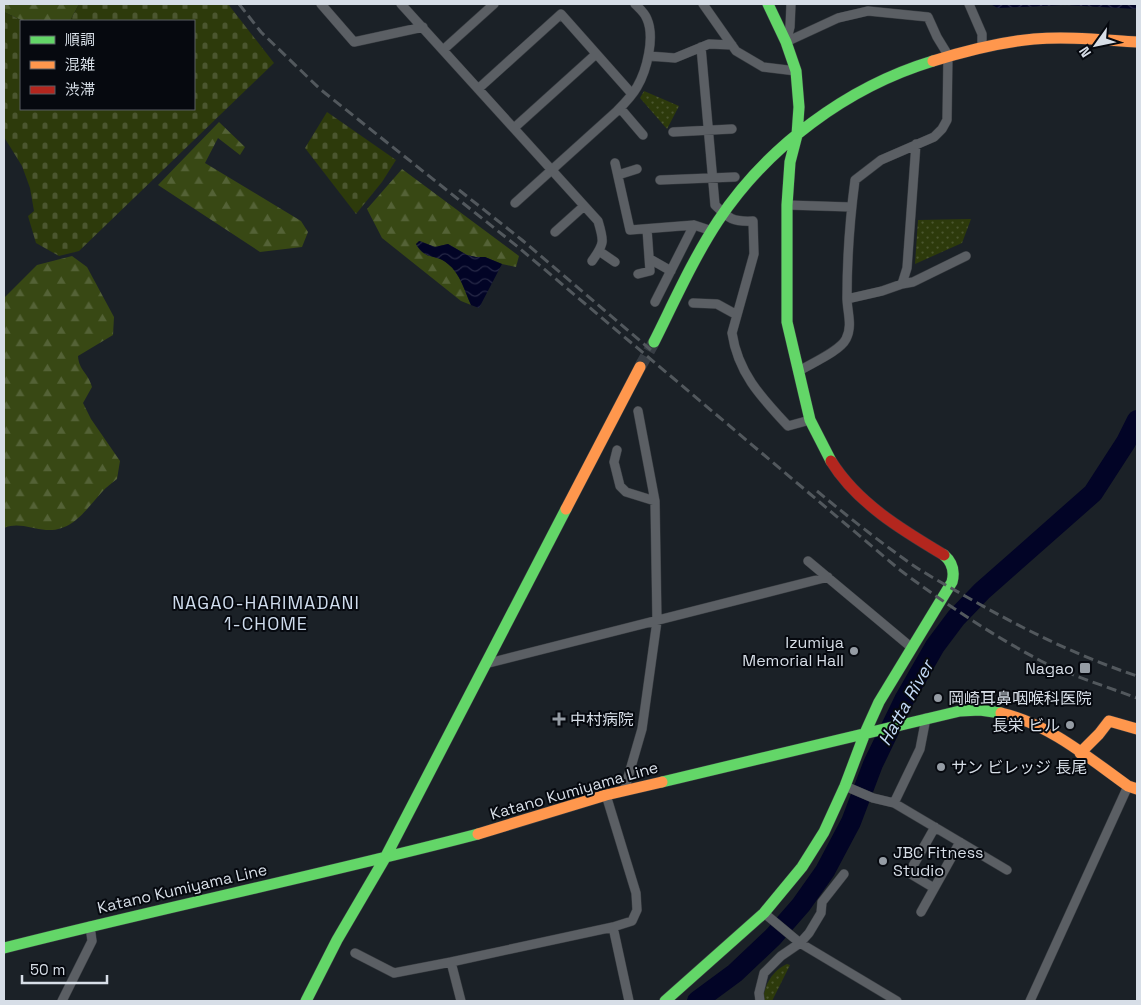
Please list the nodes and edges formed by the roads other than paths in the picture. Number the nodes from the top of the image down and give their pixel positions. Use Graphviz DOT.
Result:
graph roads {
  1 [pos="320,4"];
  2 [pos="401,4"];
  3 [pos="477,4"];
  4 [pos="494,4"];
  5 [pos="635,4"];
  6 [pos="703,4"];
  7 [pos="768,4"];
  8 [pos="791,4"];
  9 [pos="968,4"];
  10 [pos="484,12"];
  11 [pos="423,27"];
  12 [pos="786,42"];
  13 [pos="1137,42"];
  14 [pos="732,45"];
  15 [pos="701,47"];
  16 [pos="982,47"];
  17 [pos="443,50"];
  18 [pos="596,54"];
  19 [pos="948,55"];
  20 [pos="649,56"];
  21 [pos="796,71"];
  22 [pos="478,89"];
  23 [pos="632,94"];
  24 [pos="620,108"];
  25 [pos="514,128"];
  26 [pos="732,129"];
  27 [pos="707,130"];
  28 [pos="673,132"];
  29 [pos="643,134"];
  30 [pos="797,135"];
  31 [pos="916,144"];
  32 [pos="615,163"];
  33 [pos="637,169"];
  34 [pos="552,170"];
  35 [pos="618,176"];
  36 [pos="735,177"];
  37 [pos="712,178"];
  38 [pos="660,180"];
  39 [pos="515,203"];
  40 [pos="787,205"];
  41 [pos="584,206"];
  42 [pos="851,207"];
  43 [pos="723,213"];
  44 [pos="694,225"];
  45 [pos="647,229"];
  46 [pos="712,231"];
  47 [pos="555,232"];
  48 [pos="599,252"];
  49 [pos="966,256"];
  50 [pos="650,259"];
  51 [pos="592,261"];
  52 [pos="614,262"];
  53 [pos="671,271"];
  54 [pos="638,274"];
  55 [pos="902,284"];
  56 [pos="846,299"];
  57 [pos="655,302"];
  58 [pos="694,303"];
  59 [pos="737,315"];
  60 [pos="654,342"];
  61 [pos="640,367"];
  62 [pos="800,371"];
  63 [pos="638,411"];
  64 [pos="810,420"];
  65 [pos="617,450"];
  66 [pos="655,501"];
  67 [pos="808,561"];
  68 [pos="828,577"];
  69 [pos="657,621"];
  70 [pos="912,648"];
  71 [pos="485,664"];
  72 [pos="921,719"];
  73 [pos="1137,729"];
  74 [pos="865,733"];
  75 [pos="1080,753"];
  76 [pos="848,788"];
  77 [pos="1133,788"];
  78 [pos="624,791"];
  79 [pos="606,795"];
  80 [pos="894,803"];
  81 [pos="936,827"];
  82 [pos="960,842"];
  83 [pos="385,858"];
  84 [pos="1007,870"];
  85 [pos="844,874"];
  86 [pos="934,888"];
  87 [pos="921,912"];
  88 [pos="764,913"];
  89 [pos="90,926"];
  90 [pos="613,927"];
  91 [pos="800,943"];
  92 [pos="4,948"];
  93 [pos="355,953"];
  94 [pos="451,962"];
  95 [pos="62,1001"];
  96 [pos="306,1001"];
  97 [pos="461,1001"];
  98 [pos="630,1001"];
  99 [pos="665,1001"];
  100 [pos="760,1001"];
  101 [pos="897,1001"];
  102 [pos="1030,1001"];
  1 -- 11 [label="street"];
  2 -- 11 [label="street"];
  3 -- 10 [label="street"];
  4 -- 10 [label="street"];
  5 -- 20 [label="street"];
  6 -- 14 [label="street"];
  7 -- 12 [label="street"];
  8 -- 12 [label="street"];
  9 -- 16 [label="street"];
  10 -- 17 [label="street"];
  11 -- 17 [label="street"];
  12 -- 19 [label="street"];
  12 -- 21 [label="street"];
  13 -- 16 [label="street"];
  14 -- 15 [label="street"];
  14 -- 21 [label="street"];
  15 -- 20 [label="street"];
  15 -- 27 [label="street"];
  16 -- 19 [label="street"];
  17 -- 22 [label="street"];
  18 -- 22 [label="street"];
  18 -- 23 [label="street"];
  18 -- 25 [label="street"];
  19 -- 30 [label="street"];
  19 -- 31 [label="street"];
  20 -- 23 [label="street"];
  21 -- 30 [label="street"];
  22 -- 25 [label="street"];
  23 -- 24 [label="street"];
  24 -- 29 [label="street"];
  24 -- 34 [label="street"];
  25 -- 34 [label="street"];
  26 -- 27 [label="street"];
  27 -- 28 [label="street"];
  27 -- 37 [label="street"];
  30 -- 40 [label="street"];
  30 -- 43 [label="street"];
  31 -- 42 [label="street"];
  31 -- 55 [label="street"];
  32 -- 35 [label="street"];
  33 -- 35 [label="street"];
  34 -- 39 [label="street"];
  34 -- 41 [label="street"];
  35 -- 45 [label="street"];
  36 -- 37 [label="street"];
  37 -- 38 [label="street"];
  37 -- 43 [label="street"];
  40 -- 42 [label="street"];
  40 -- 62 [label="street"];
  41 -- 47 [label="street"];
  41 -- 48 [label="street"];
  42 -- 56 [label="street"];
  43 -- 46 [label="street"];
  43 -- 59 [label="street"];
  44 -- 45 [label="street"];
  44 -- 46 [label="street"];
  44 -- 53 [label="street"];
  45 -- 50 [label="street"];
  46 -- 60 [label="street"];
  48 -- 51 [label="street"];
  48 -- 52 [label="street"];
  49 -- 55 [label="street"];
  50 -- 53 [label="street"];
  50 -- 54 [label="street"];
  53 -- 57 [label="street"];
  55 -- 56 [label="street"];
  56 -- 62 [label="street"];
  58 -- 59 [label="street"];
  59 -- 64 [label="street"];
  61 -- 71 [label="street"];
  62 -- 64 [label="street"];
  63 -- 66 [label="street"];
  64 -- 70 [label="street"];
  65 -- 66 [label="street"];
  66 -- 69 [label="street"];
  67 -- 68 [label="street"];
  68 -- 69 [label="street"];
  68 -- 70 [label="street"];
  69 -- 71 [label="street"];
  69 -- 78 [label="street"];
  70 -- 74 [label="street"];
  71 -- 83 [label="street"];
  72 -- 74 [label="street, Katano Kumiyama Line"];
  72 -- 75 [label="street, Katano Kumiyama Line"];
  72 -- 80 [label="street"];
  73 -- 75 [label="street"];
  74 -- 76 [label="street"];
  74 -- 78 [label="street, Katano Kumiyama Line"];
  75 -- 77 [label="street, Katano Kumiyama Line"];
  76 -- 80 [label="street"];
  76 -- 88 [label="street"];
  77 -- 102 [label="street"];
  78 -- 79 [label="street, Katano Kumiyama Line"];
  79 -- 83 [label="street, Katano Kumiyama Line"];
  79 -- 90 [label="street"];
  80 -- 81 [label="street"];
  81 -- 82 [label="street"];
  81 -- 86 [label="street"];
  82 -- 84 [label="street"];
  82 -- 86 [label="street"];
  83 -- 89 [label="street, Katano Kumiyama Line"];
  83 -- 96 [label="street"];
  85 -- 91 [label="street"];
  86 -- 87 [label="street"];
  88 -- 91 [label="street"];
  88 -- 99 [label="street"];
  89 -- 92 [label="street, Katano Kumiyama Line"];
  89 -- 95 [label="street"];
  90 -- 94 [label="street"];
  90 -- 98 [label="street"];
  91 -- 100 [label="street"];
  91 -- 101 [label="street"];
  93 -- 94 [label="street"];
  94 -- 97 [label="street"];
}
